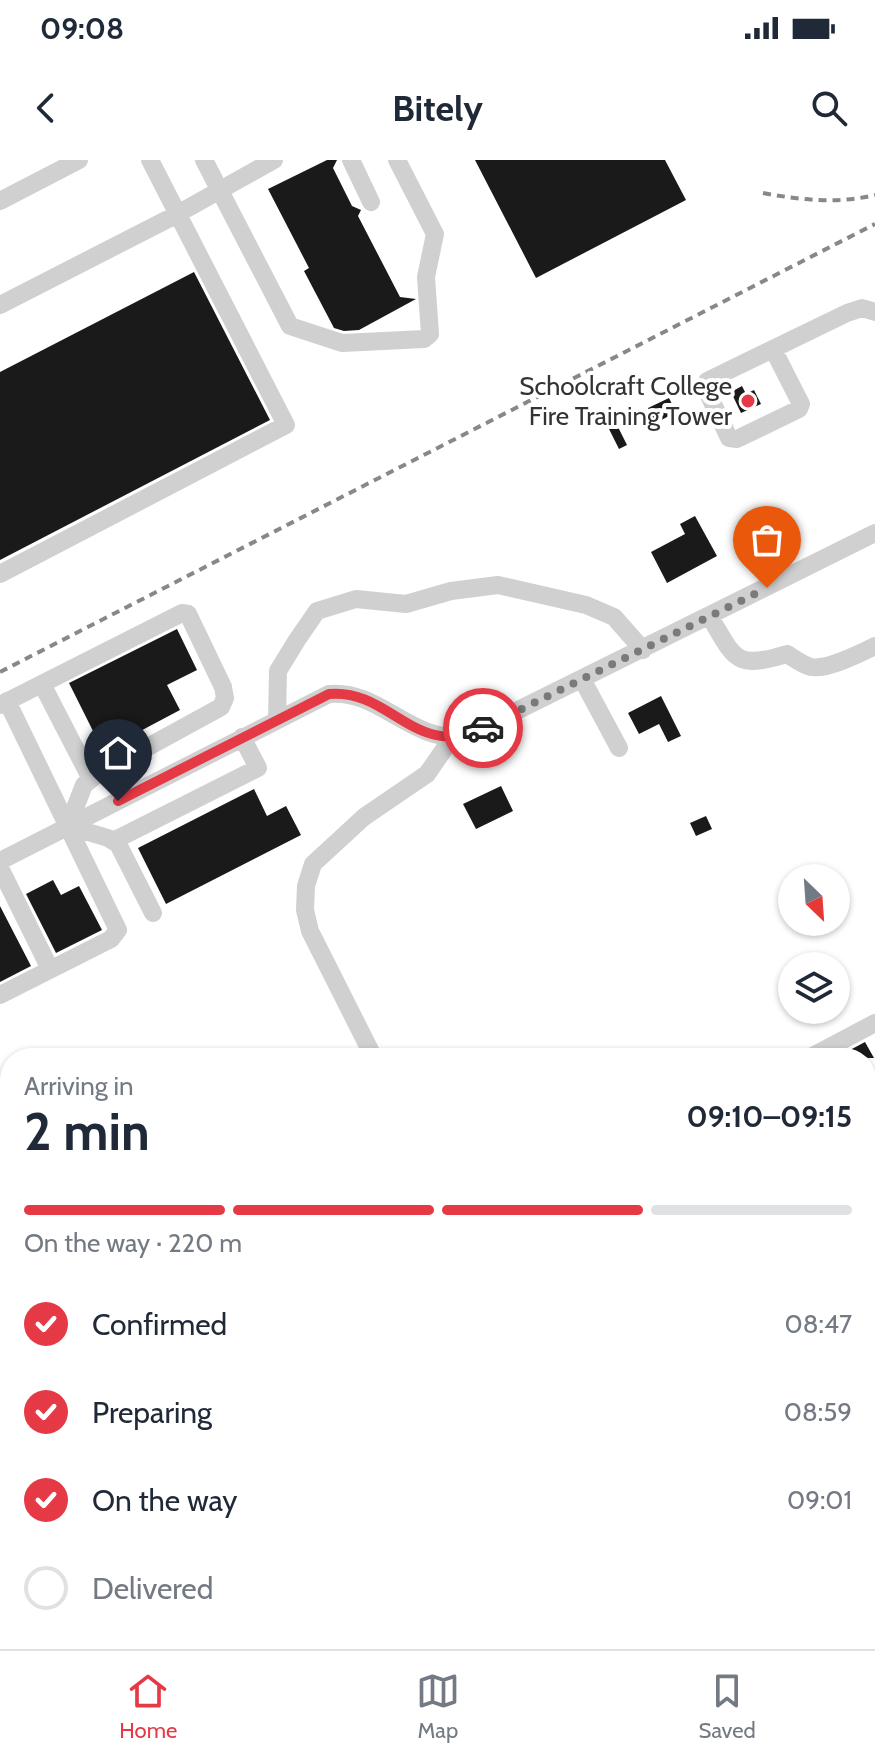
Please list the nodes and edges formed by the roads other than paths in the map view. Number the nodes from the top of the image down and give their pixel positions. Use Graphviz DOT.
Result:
graph roads {
  1 [pos="79,160"];
  2 [pos="150,160"];
  3 [pos="204,160"];
  4 [pos="274,160"];
  5 [pos="351,160"];
  6 [pos="397,160"];
  7 [pos="219,190"];
  8 [pos="0,201"];
  9 [pos="371,202"];
  10 [pos="178,214"];
  11 [pos="0,305"];
  12 [pos="875,312"];
  13 [pos="773,349"];
  14 [pos="875,533"];
  15 [pos="0,574"];
  16 [pos="710,617"];
  17 [pos="875,646"];
  18 [pos="643,650"];
  19 [pos="582,679"];
  20 [pos="42,684"];
  21 [pos="3,703"];
  22 [pos="277,719"];
  23 [pos="242,737"];
  24 [pos="452,738"];
  25 [pos="619,748"];
  26 [pos="91,779"];
  27 [pos="68,826"];
  28 [pos="113,841"];
  29 [pos="0,861"];
  30 [pos="0,868"];
  31 [pos="153,913"];
  32 [pos="50,969"];
  33 [pos="0,995"];
  34 [pos="875,1023"];
  35 [pos="369,1048"];
  36 [pos="828,1048"];
  1 -- 8 [label="street"];
  2 -- 10 [label="street"];
  3 -- 7 [label="street"];
  4 -- 7 [label="street"];
  5 -- 9 [label="street"];
  6 -- 7 [label="street"];
  7 -- 10 [label="street"];
  10 -- 11 [label="street"];
  10 -- 15 [label="street"];
  12 -- 13 [label="street"];
  13 -- 13 [label="street"];
  14 -- 16 [label="street"];
  16 -- 17 [label="street"];
  16 -- 18 [label="street"];
  18 -- 19 [label="street"];
  18 -- 22 [label="street"];
  19 -- 24 [label="street"];
  19 -- 25 [label="street"];
  20 -- 21 [label="street"];
  20 -- 26 [label="street"];
  20 -- 26 [label="street"];
  21 -- 27 [label="street"];
  22 -- 23 [label="street"];
  22 -- 24 [label="street"];
  23 -- 27 [label="street"];
  23 -- 28 [label="street"];
  24 -- 35 [label="street"];
  26 -- 27 [label="street"];
  27 -- 28 [label="street"];
  27 -- 29 [label="street"];
  27 -- 32 [label="street"];
  28 -- 31 [label="street"];
  30 -- 32 [label="street"];
  32 -- 33 [label="street"];
  34 -- 36 [label="street"];
}
